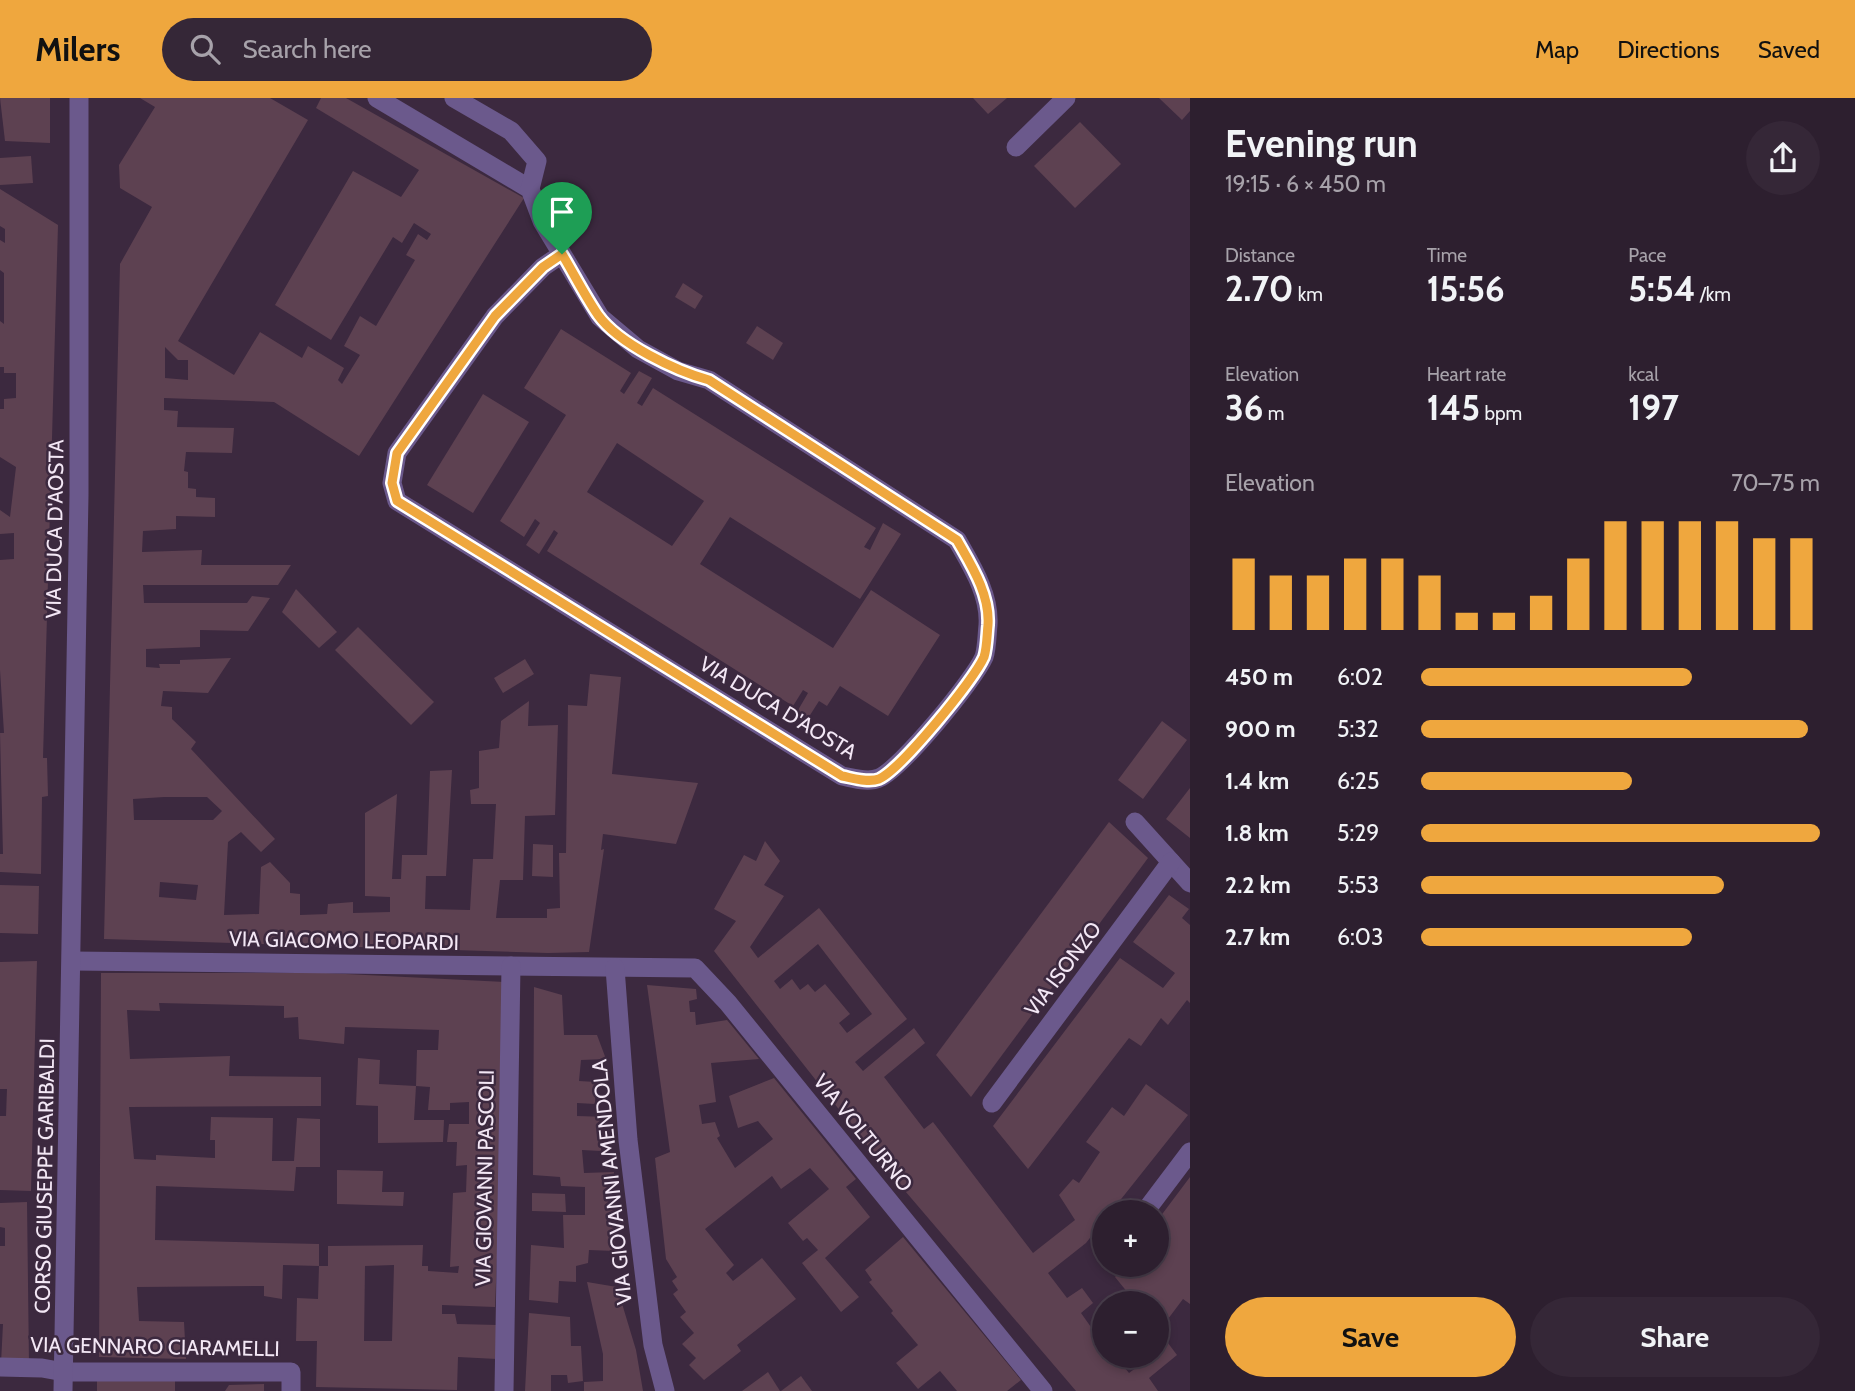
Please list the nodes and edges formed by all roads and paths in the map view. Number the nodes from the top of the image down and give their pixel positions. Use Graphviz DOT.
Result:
graph roads {
  1 [pos="79,98"];
  2 [pos="377,98"];
  3 [pos="454,98"];
  4 [pos="1066,98"];
  5 [pos="1016,147"];
  6 [pos="530,188"];
  7 [pos="562,254"];
  8 [pos="1135,822"];
  9 [pos="1171,862"];
  10 [pos="1190,883"];
  11 [pos="72,961"];
  12 [pos="511,966"];
  13 [pos="615,968"];
  14 [pos="992,1103"];
  15 [pos="1190,1152"];
  16 [pos="1154,1200"];
  17 [pos="0,1367"];
  18 [pos="63,1381"];
  19 [pos="291,1391"];
  20 [pos="504,1391"];
  21 [pos="665,1391"];
  22 [pos="1043,1391"];
  1 -- 11 [label="street, VIA DUCA D'AOSTA"];
  2 -- 6 [label="street"];
  3 -- 6 [label="street, VIA DUCA D'AOSTA"];
  4 -- 5 [label="street"];
  6 -- 7 [label="street, VIA DUCA D'AOSTA"];
  7 -- 7 [label="street, VIA DUCA D'AOSTA"];
  8 -- 9 [label="street"];
  9 -- 10 [label="street"];
  9 -- 14 [label="street, VIA ISONZO"];
  11 -- 12 [label="street, VIA GIACOMO LEOPARDI"];
  11 -- 18 [label="street, CORSO GIUSEPPE GARIBALDI"];
  12 -- 13 [label="street, VIA GIACOMO LEOPARDI"];
  12 -- 20 [label="street, VIA GIOVANNI PASCOLI"];
  13 -- 21 [label="street, VIA GIOVANNI AMENDOLA"];
  13 -- 22 [label="street, VIA VOLTURNO"];
  15 -- 16 [label="street"];
  17 -- 18 [label="street, VIA GENNARO CIARAMELLI"];
  18 -- 19 [label="street, VIA GENNARO CIARAMELLI"];
}
